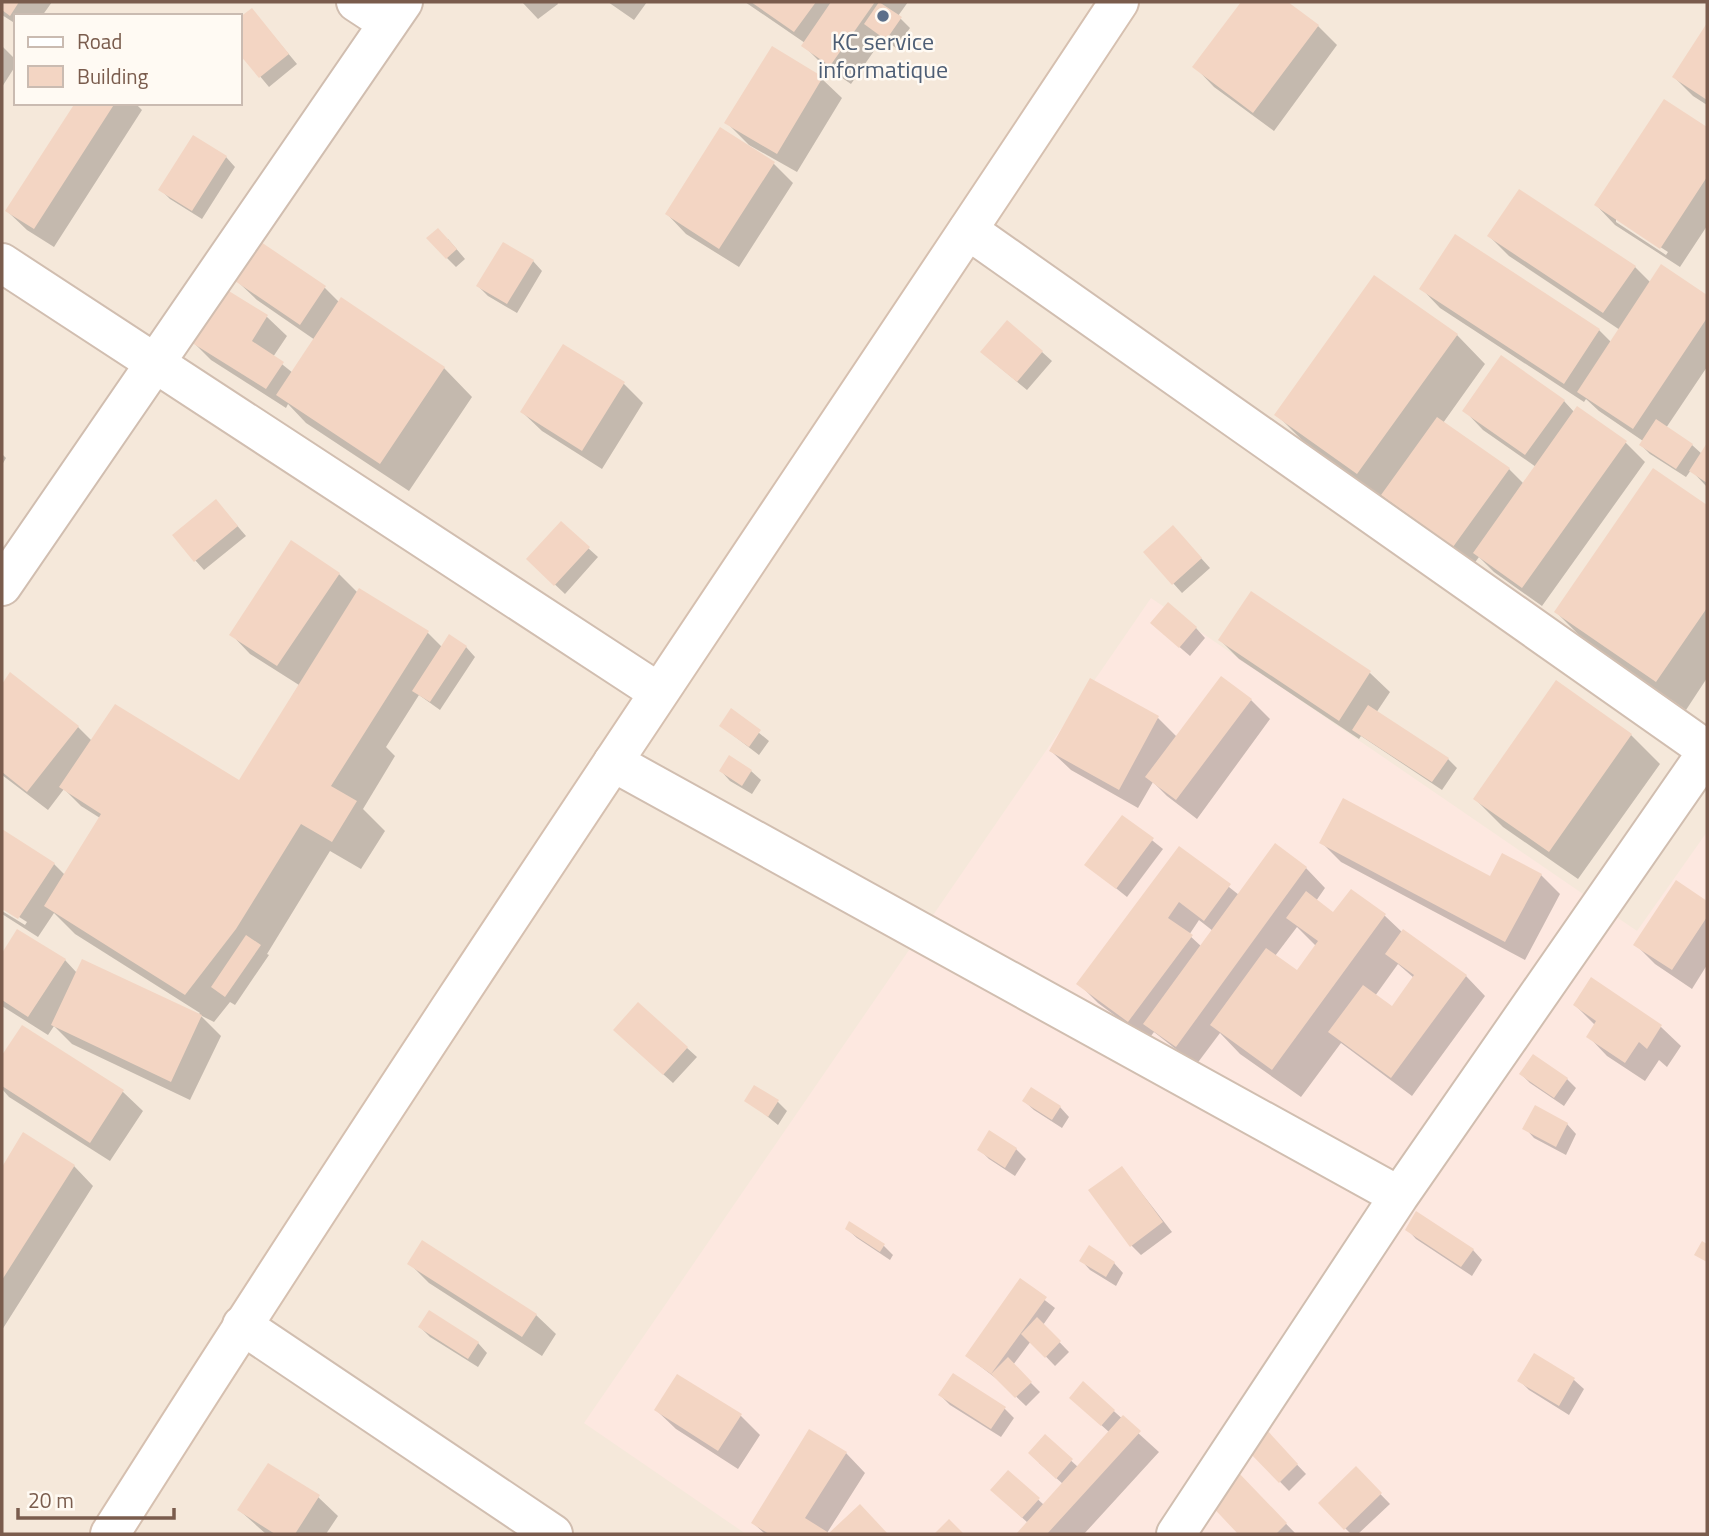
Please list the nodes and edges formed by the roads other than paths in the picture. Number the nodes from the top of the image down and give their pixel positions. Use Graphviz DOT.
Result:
graph roads {
  1 [pos="356,2"];
  2 [pos="1119,2"];
  3 [pos="396,13"];
  4 [pos="968,230"];
  5 [pos="2,263"];
  6 [pos="154,364"];
  7 [pos="2,586"];
  8 [pos="658,692"];
  9 [pos="1707,751"];
  10 [pos="613,762"];
  11 [pos="1399,1196"];
  12 [pos="242,1325"];
  13 [pos="110,1534"];
  14 [pos="553,1534"];
  15 [pos="1177,1534"];
  1 -- 3 [label="street"];
  2 -- 4 [label="street"];
  3 -- 6 [label="street"];
  4 -- 8 [label="street"];
  4 -- 9 [label="street"];
  5 -- 6 [label="street"];
  6 -- 7 [label="street"];
  6 -- 8 [label="street"];
  8 -- 10 [label="street"];
  9 -- 11 [label="street"];
  10 -- 11 [label="street"];
  10 -- 12 [label="street"];
  11 -- 15 [label="street"];
  12 -- 13 [label="street"];
  12 -- 14 [label="street"];
}
